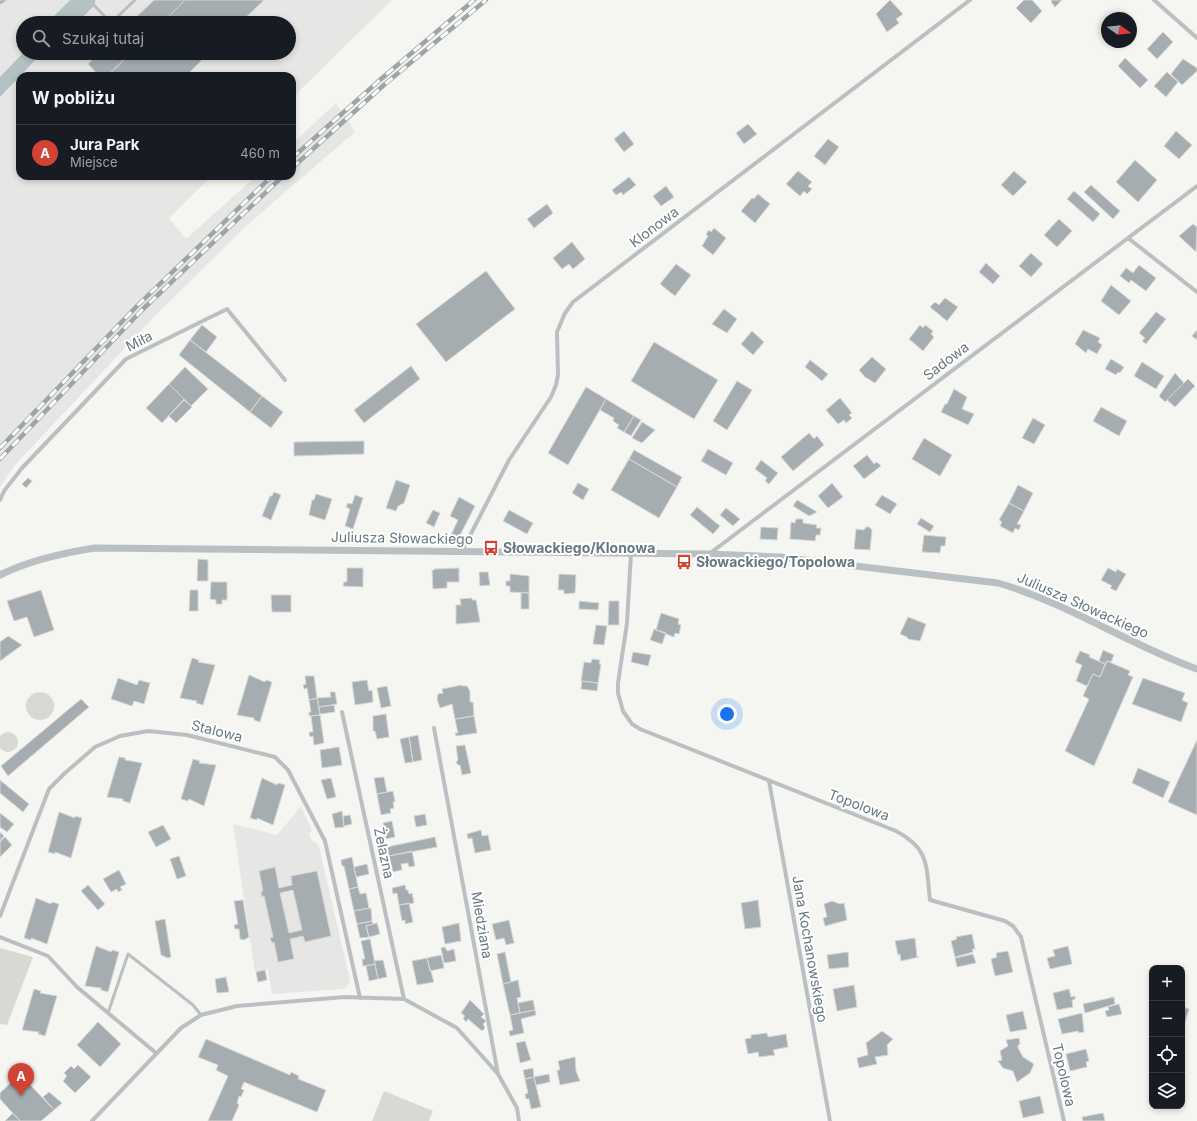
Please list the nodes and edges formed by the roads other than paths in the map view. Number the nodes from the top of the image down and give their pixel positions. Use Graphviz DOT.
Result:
graph roads {
  1 [pos="89,0"];
  2 [pos="135,0"];
  3 [pos="970,0"];
  4 [pos="1154,0"];
  5 [pos="104,16"];
  6 [pos="118,16"];
  7 [pos="1197,38"];
  8 [pos="1197,186"];
  9 [pos="1128,238"];
  10 [pos="1197,292"];
  11 [pos="285,380"];
  12 [pos="0,500"];
  13 [pos="462,551"];
  14 [pos="630,553"];
  15 [pos="709,554"];
  16 [pos="0,575"];
  17 [pos="1197,669"];
  18 [pos="342,712"];
  19 [pos="434,728"];
  20 [pos="769,782"];
  21 [pos="0,916"];
  22 [pos="0,937"];
  23 [pos="360,998"];
  24 [pos="404,999"];
  25 [pos="108,1013"];
  26 [pos="201,1015"];
  27 [pos="156,1053"];
  28 [pos="498,1074"];
  29 [pos="92,1121"];
  30 [pos="519,1121"];
  31 [pos="830,1121"];
  32 [pos="1064,1121"];
  1 -- 5 [label="lane"];
  2 -- 6 [label="lane"];
  3 -- 13 [label="street, Klonowa"];
  4 -- 7 [label="street"];
  8 -- 9 [label="street, Sadowa"];
  9 -- 10 [label="street"];
  9 -- 15 [label="street, Sadowa"];
  11 -- 12 [label="street, Miła"];
  13 -- 14 [label="street, Juliusza Słowackiego"];
  13 -- 16 [label="street, Juliusza Słowackiego"];
  14 -- 15 [label="street, Juliusza Słowackiego"];
  14 -- 20 [label="street, Topolowa"];
  15 -- 17 [label="street, Juliusza Słowackiego"];
  18 -- 24 [label="street, Żelazna"];
  19 -- 28 [label="street, Miedziana"];
  20 -- 31 [label="street, Jana Kochanowskiego"];
  20 -- 32 [label="street, Topolowa"];
  21 -- 23 [label="street, Stalowa"];
  22 -- 25 [label="street"];
  23 -- 24 [label="street"];
  23 -- 26 [label="street"];
  24 -- 28 [label="street"];
  25 -- 26 [label="lane"];
  25 -- 27 [label="street"];
  26 -- 27 [label="street"];
  27 -- 29 [label="street"];
  28 -- 30 [label="street, Miedziana"];
}
